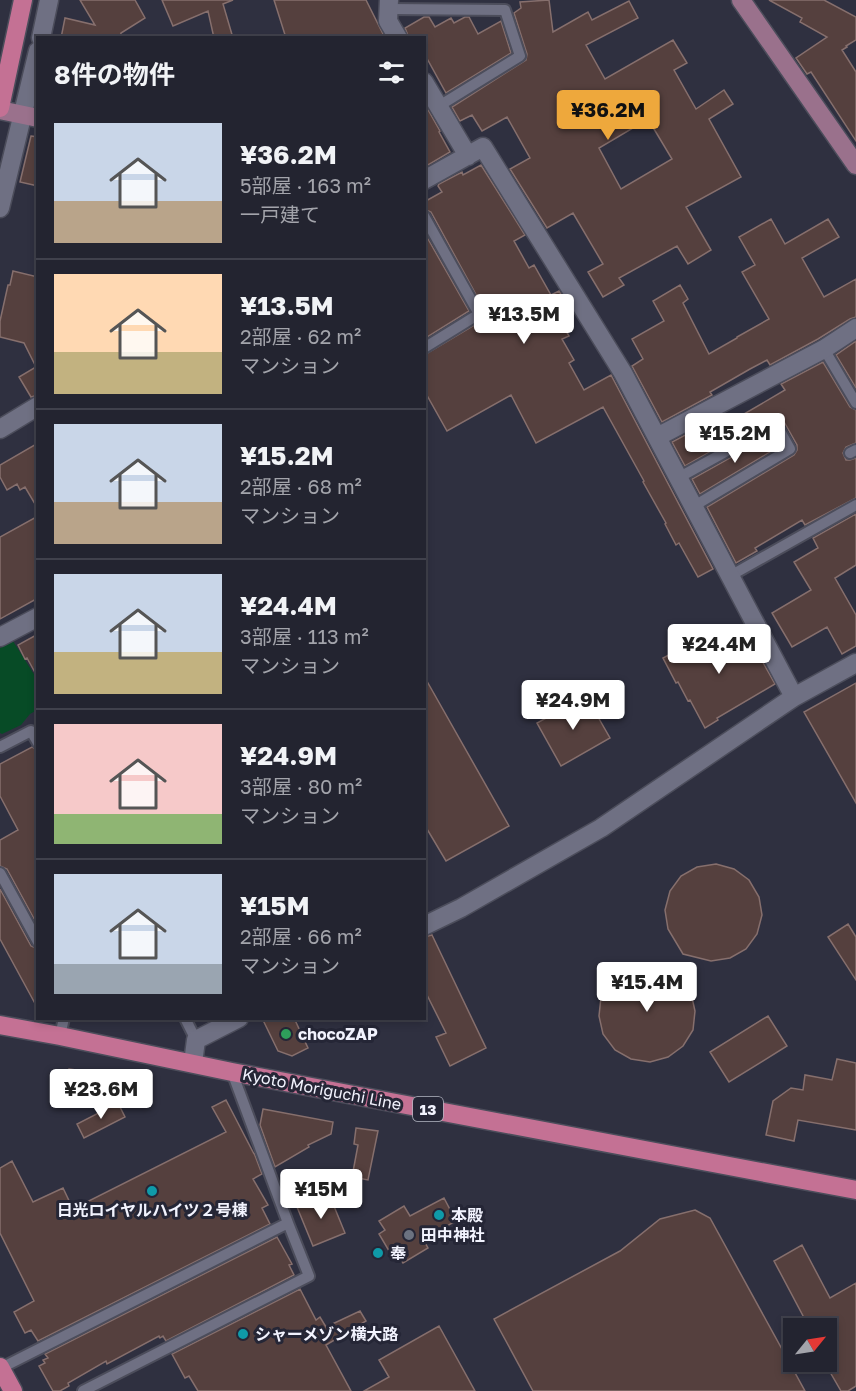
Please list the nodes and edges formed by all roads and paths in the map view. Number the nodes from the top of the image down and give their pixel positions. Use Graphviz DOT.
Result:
graph roads {
  1 [pos="23,0"];
  2 [pos="49,0"];
  3 [pos="741,0"];
  4 [pos="389,4"];
  5 [pos="41,36"];
  6 [pos="397,36"];
  7 [pos="36,67"];
  8 [pos="426,85"];
  9 [pos="439,106"];
  10 [pos="0,109"];
  11 [pos="30,116"];
  12 [pos="468,156"];
  13 [pos="856,165"];
  14 [pos="426,179"];
  15 [pos="0,208"];
  16 [pos="426,220"];
  17 [pos="856,328"];
  18 [pos="426,347"];
  19 [pos="824,349"];
  20 [pos="856,403"];
  21 [pos="36,407"];
  22 [pos="0,429"];
  23 [pos="657,437"];
  24 [pos="678,478"];
  25 [pos="856,505"];
  26 [pos="693,506"];
  27 [pos="730,576"];
  28 [pos="36,618"];
  29 [pos="0,637"];
  30 [pos="856,663"];
  31 [pos="794,697"];
  32 [pos="36,739"];
  33 [pos="0,747"];
  34 [pos="0,873"];
  35 [pos="426,925"];
  36 [pos="36,938"];
  37 [pos="186,1020"];
  38 [pos="235,1020"];
  39 [pos="0,1025"];
  40 [pos="62,1027"];
  41 [pos="196,1040"];
  42 [pos="193,1063"];
  43 [pos="232,1072"];
  44 [pos="856,1190"];
  45 [pos="288,1223"];
  46 [pos="0,1368"];
  47 [pos="13,1391"];
  48 [pos="83,1391"];
  1 -- 10 [label="main road"];
  2 -- 5 [label="street"];
  3 -- 13 [label="street"];
  4 -- 6 [label="street"];
  4 -- 9 [label="lane"];
  7 -- 11 [label="street"];
  8 -- 9 [label="street"];
  9 -- 12 [label="street"];
  10 -- 11 [label="street"];
  11 -- 15 [label="street"];
  12 -- 14 [label="street"];
  12 -- 23 [label="street"];
  16 -- 18 [label="lane"];
  17 -- 19 [label="street"];
  19 -- 20 [label="lane"];
  19 -- 23 [label="street"];
  21 -- 22 [label="street"];
  23 -- 24 [label="street"];
  24 -- 26 [label="street"];
  24 -- 26 [label="lane"];
  25 -- 27 [label="lane"];
  26 -- 27 [label="street"];
  27 -- 31 [label="street"];
  28 -- 29 [label="street"];
  30 -- 31 [label="street"];
  31 -- 35 [label="street"];
  32 -- 33 [label="lane"];
  34 -- 36 [label="lane"];
  37 -- 41 [label="lane"];
  38 -- 41 [label="street"];
  39 -- 40 [label="main road, Kyoto Moriguchi Line / 13"];
  40 -- 42 [label="main road, Kyoto Moriguchi Line / 13"];
  41 -- 42 [label="street"];
  42 -- 43 [label="main road, Kyoto Moriguchi Line / 13"];
  43 -- 44 [label="main road, Kyoto Moriguchi Line / 13"];
  43 -- 45 [label="lane"];
  45 -- 46 [label="lane"];
  45 -- 48 [label="lane"];
  46 -- 47 [label="main road"];
}
